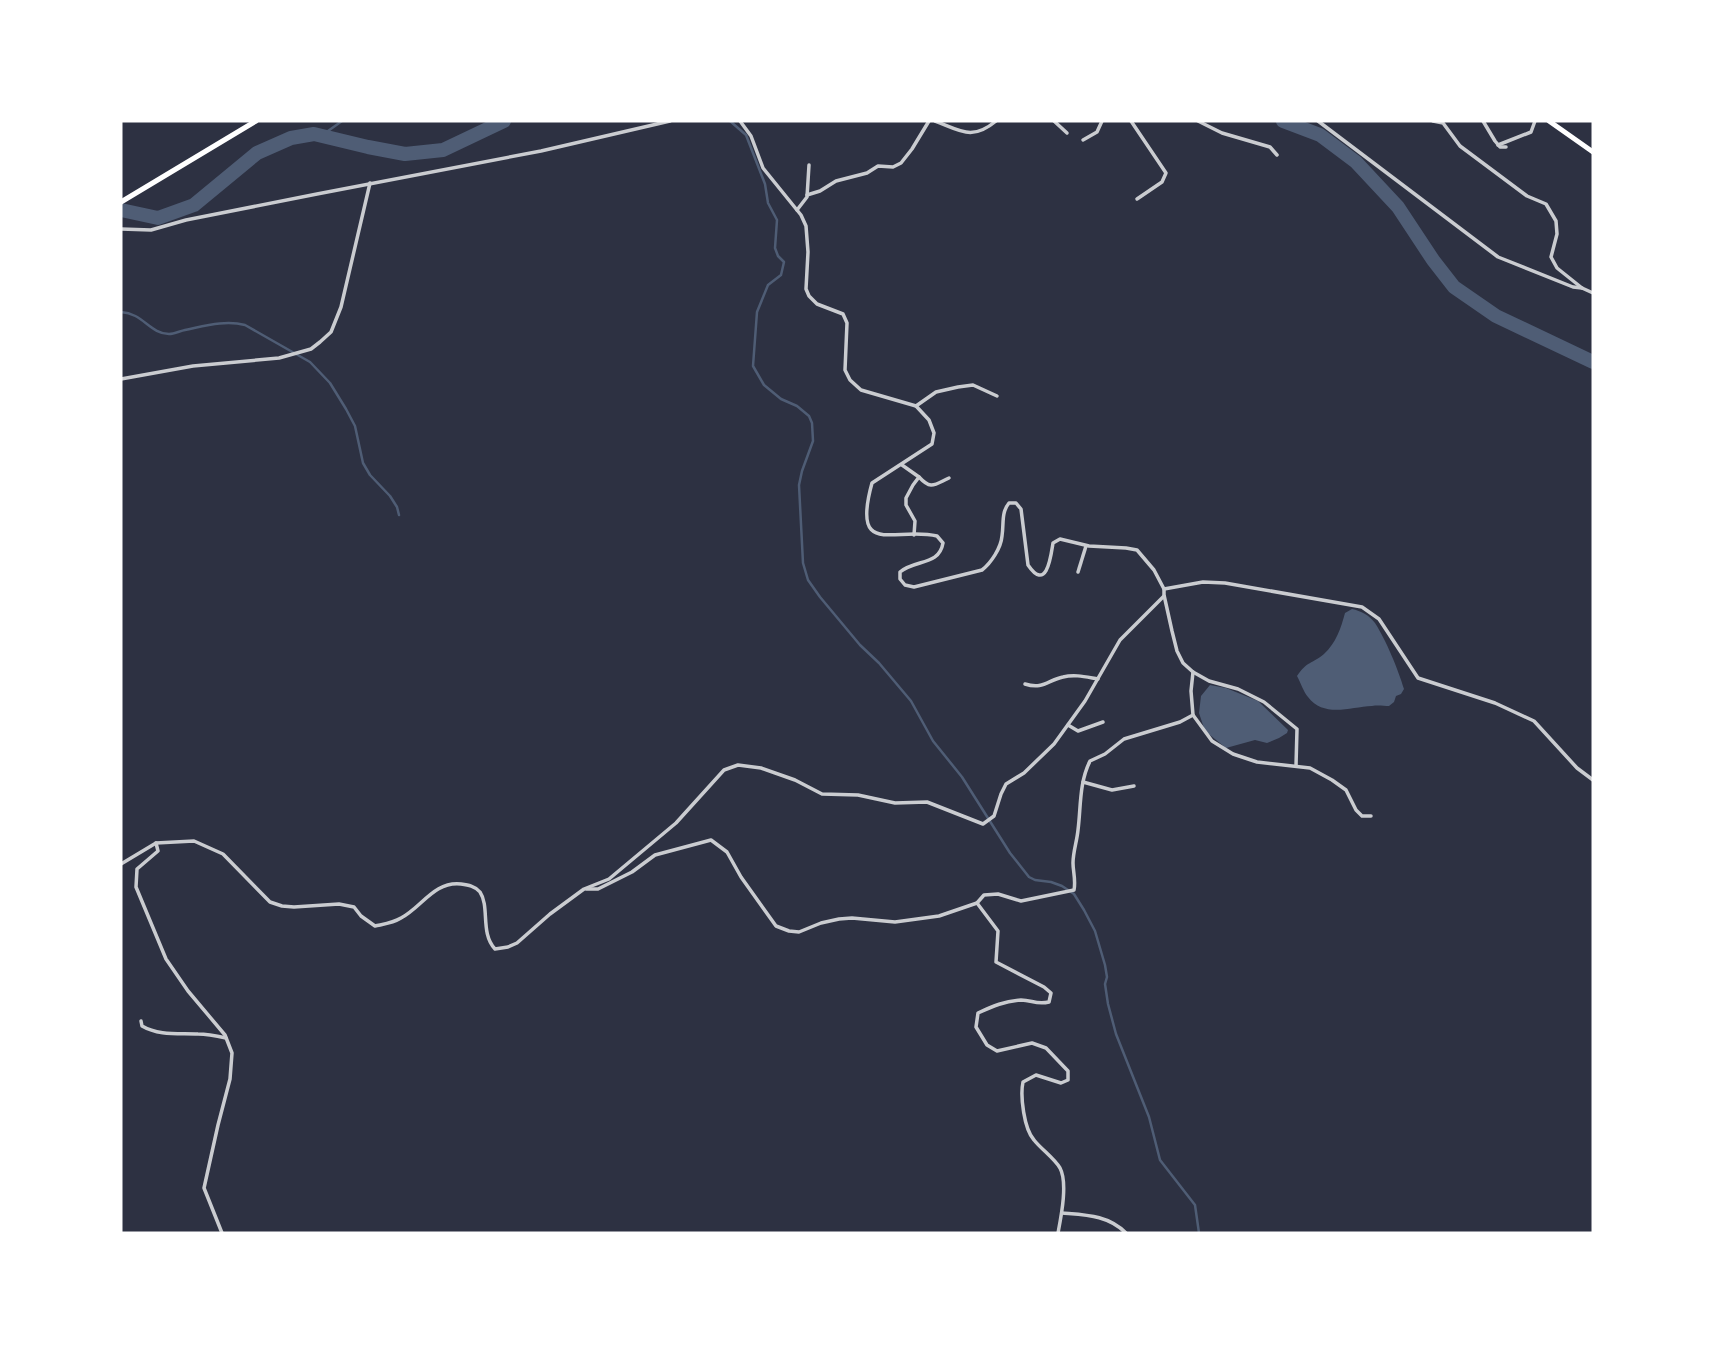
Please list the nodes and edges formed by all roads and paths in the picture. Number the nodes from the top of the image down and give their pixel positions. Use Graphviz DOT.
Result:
graph roads {
  1 [pos="256,121"];
  2 [pos="670,121"];
  3 [pos="740,121"];
  4 [pos="929,121"];
  5 [pos="935,121"];
  6 [pos="996,121"];
  7 [pos="1054,121"];
  8 [pos="1102,121"];
  9 [pos="1131,121"];
  10 [pos="1198,121"];
  11 [pos="1318,121"];
  12 [pos="1433,121"];
  13 [pos="1483,121"];
  14 [pos="1535,121"];
  15 [pos="1549,121"];
  16 [pos="1068,133"];
  17 [pos="1083,140"];
  18 [pos="1498,145"];
  19 [pos="1506,147"];
  20 [pos="1593,152"];
  21 [pos="1278,155"];
  22 [pos="809,165"];
  23 [pos="370,183"];
  24 [pos="807,195"];
  25 [pos="1137,199"];
  26 [pos="123,201"];
  27 [pos="797,210"];
  28 [pos="121,229"];
  29 [pos="1581,288"];
  30 [pos="1593,293"];
  31 [pos="121,379"];
  32 [pos="997,396"];
  33 [pos="916,406"];
  34 [pos="901,464"];
  35 [pos="919,477"];
  36 [pos="948,478"];
  37 [pos="914,534"];
  38 [pos="1086,546"];
  39 [pos="1078,572"];
  40 [pos="1164,589"];
  41 [pos="1164,595"];
  42 [pos="1193,672"];
  43 [pos="1098,679"];
  44 [pos="1025,684"];
  45 [pos="1193,715"];
  46 [pos="1103,722"];
  47 [pos="1068,725"];
  48 [pos="1296,766"];
  49 [pos="1593,780"];
  50 [pos="1083,782"];
  51 [pos="1134,786"];
  52 [pos="1371,816"];
  53 [pos="156,843"];
  54 [pos="121,864"];
  55 [pos="584,889"];
  56 [pos="977,903"];
  57 [pos="141,1021"];
  58 [pos="226,1038"];
  59 [pos="1062,1213"];
  60 [pos="222,1233"];
  61 [pos="1058,1233"];
  62 [pos="1126,1233"];
  1 -- 26 [label="main road"];
  2 -- 23 [label="street"];
  3 -- 27 [label="street"];
  4 -- 24 [label="street"];
  5 -- 6 [label="street"];
  7 -- 16 [label="street"];
  8 -- 17 [label="street"];
  9 -- 25 [label="street"];
  10 -- 21 [label="street"];
  11 -- 29 [label="street"];
  12 -- 29 [label="street"];
  13 -- 18 [label="street"];
  14 -- 18 [label="street"];
  15 -- 20 [label="main road"];
  18 -- 19 [label="street"];
  22 -- 24 [label="street"];
  23 -- 28 [label="street"];
  23 -- 31 [label="street"];
  24 -- 27 [label="street"];
  27 -- 33 [label="street"];
  29 -- 30 [label="street"];
  32 -- 33 [label="street"];
  33 -- 34 [label="street"];
  34 -- 35 [label="street"];
  34 -- 37 [label="street"];
  35 -- 36 [label="street"];
  35 -- 37 [label="street"];
  37 -- 38 [label="street"];
  38 -- 39 [label="street"];
  38 -- 40 [label="street"];
  40 -- 41 [label="street"];
  40 -- 49 [label="street"];
  41 -- 42 [label="street"];
  41 -- 43 [label="street"];
  42 -- 45 [label="street"];
  42 -- 48 [label="street"];
  43 -- 44 [label="street"];
  43 -- 47 [label="street"];
  45 -- 48 [label="street"];
  45 -- 50 [label="street"];
  46 -- 47 [label="street"];
  47 -- 55 [label="street"];
  48 -- 52 [label="street"];
  50 -- 51 [label="street"];
  50 -- 56 [label="street"];
  53 -- 54 [label="street"];
  53 -- 55 [label="street"];
  53 -- 58 [label="street"];
  55 -- 56 [label="street"];
  56 -- 59 [label="street"];
  57 -- 58 [label="street"];
  58 -- 60 [label="street"];
  59 -- 61 [label="street"];
  59 -- 62 [label="street"];
}
